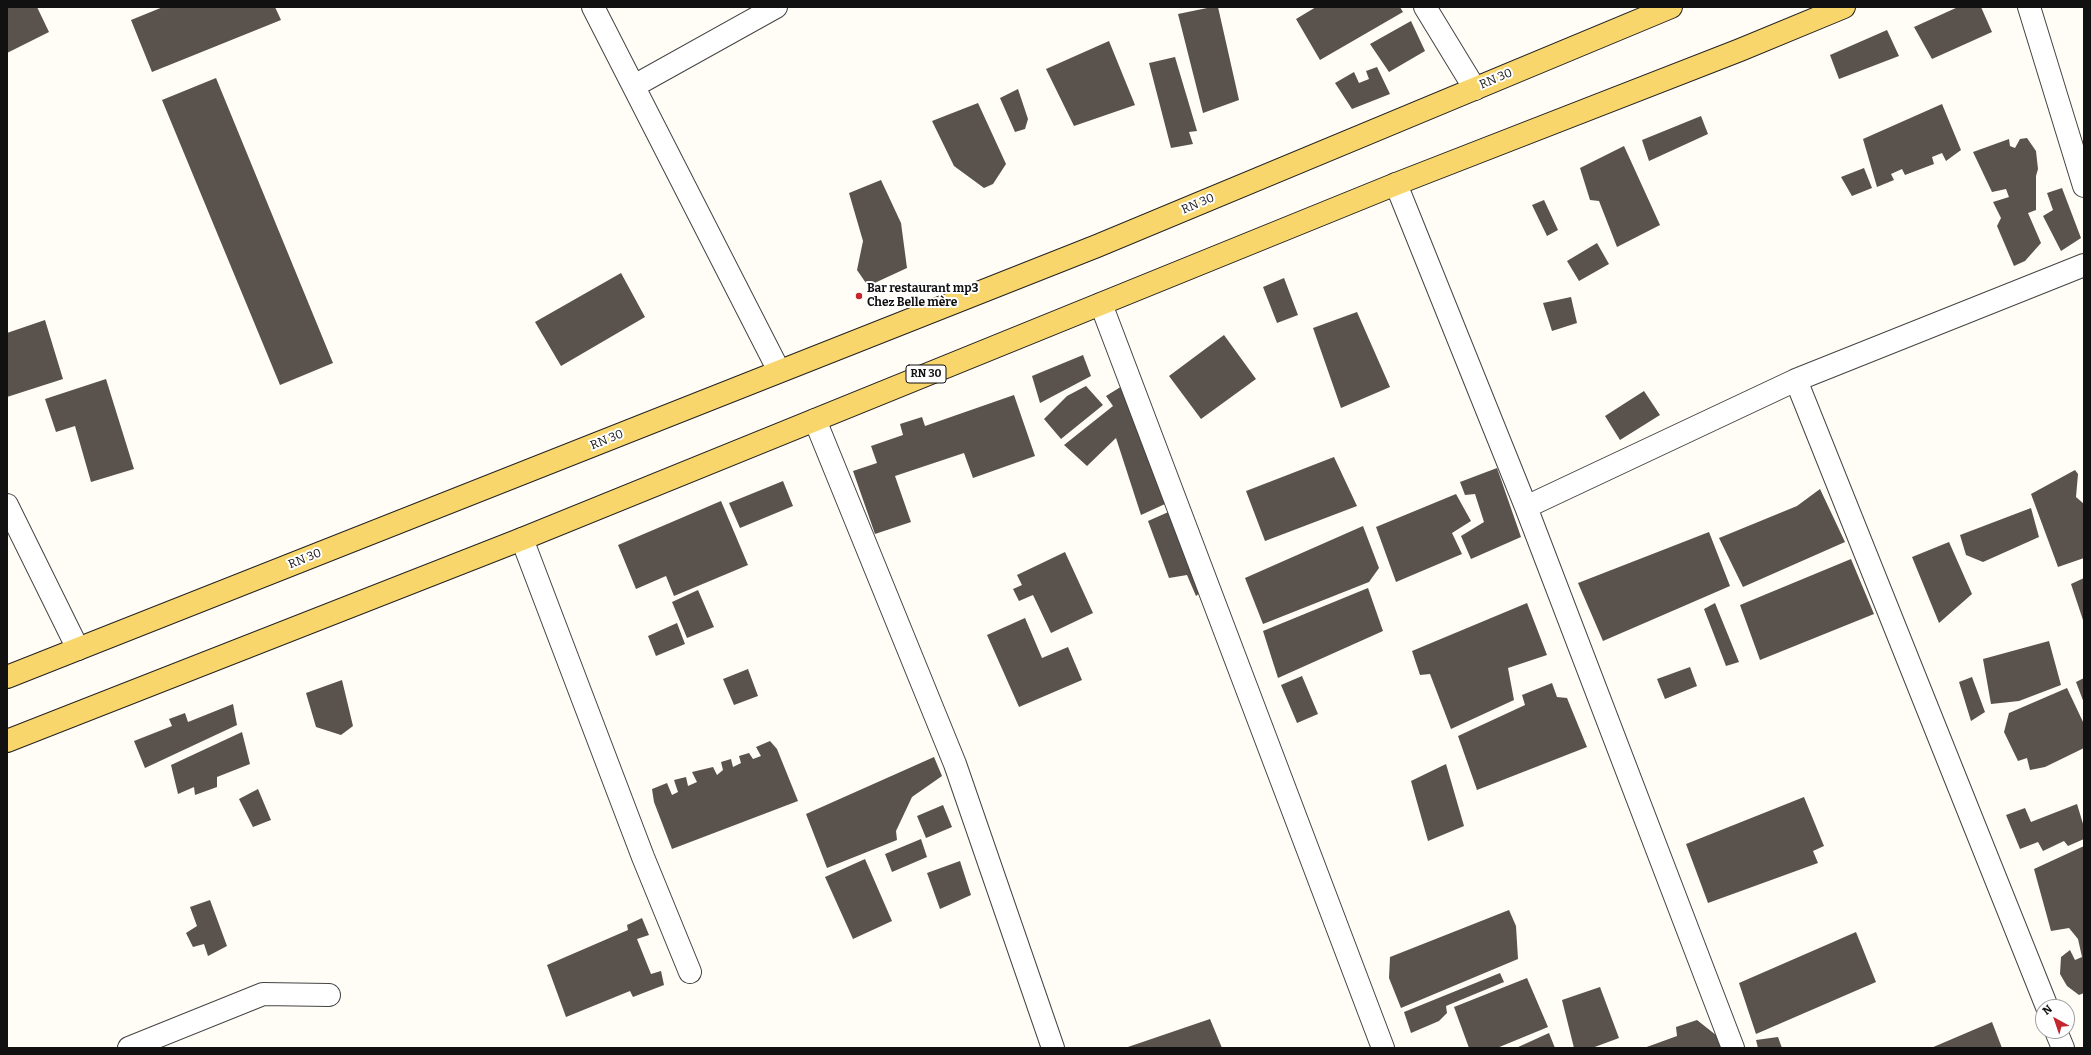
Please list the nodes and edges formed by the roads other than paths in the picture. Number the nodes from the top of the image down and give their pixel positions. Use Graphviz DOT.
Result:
graph roads {
  1 [pos="593,7"];
  2 [pos="776,7"];
  3 [pos="1425,7"];
  4 [pos="1671,7"];
  5 [pos="1844,7"];
  6 [pos="2029,7"];
  7 [pos="1642,12"];
  8 [pos="634,86"];
  9 [pos="1475,88"];
  10 [pos="1396,184"];
  11 [pos="2084,186"];
  12 [pos="2084,265"];
  13 [pos="1102,304"];
  14 [pos="779,372"];
  15 [pos="1796,380"];
  16 [pos="815,420"];
  17 [pos="7,505"];
  18 [pos="1526,507"];
  19 [pos="522,539"];
  20 [pos="78,648"];
  21 [pos="7,677"];
  22 [pos="7,741"];
  23 [pos="690,972"];
  24 [pos="329,995"];
  25 [pos="2044,999"];
  26 [pos="129,1048"];
  27 [pos="1053,1048"];
  28 [pos="1383,1048"];
  29 [pos="1733,1048"];
  1 -- 8 [label="street"];
  2 -- 8 [label="street"];
  3 -- 9 [label="street"];
  4 -- 7 [label="main road, RN 30 / RN 30"];
  5 -- 10 [label="main road, RN 30"];
  6 -- 11 [label="street"];
  7 -- 9 [label="main road, RN 30 / RN 30"];
  8 -- 14 [label="street"];
  9 -- 14 [label="main road, RN 30 / RN 30"];
  10 -- 13 [label="main road, RN 30"];
  10 -- 18 [label="street"];
  12 -- 15 [label="street"];
  13 -- 16 [label="main road, RN 30"];
  13 -- 28 [label="street"];
  14 -- 20 [label="main road, RN 30 / RN 30"];
  15 -- 18 [label="street"];
  15 -- 25 [label="street"];
  16 -- 19 [label="main road, RN 30"];
  16 -- 27 [label="street"];
  17 -- 20 [label="street"];
  18 -- 29 [label="street"];
  19 -- 22 [label="main road, RN 30"];
  19 -- 23 [label="street"];
  20 -- 21 [label="main road, RN 30 / RN 30"];
  24 -- 26 [label="street"];
}
